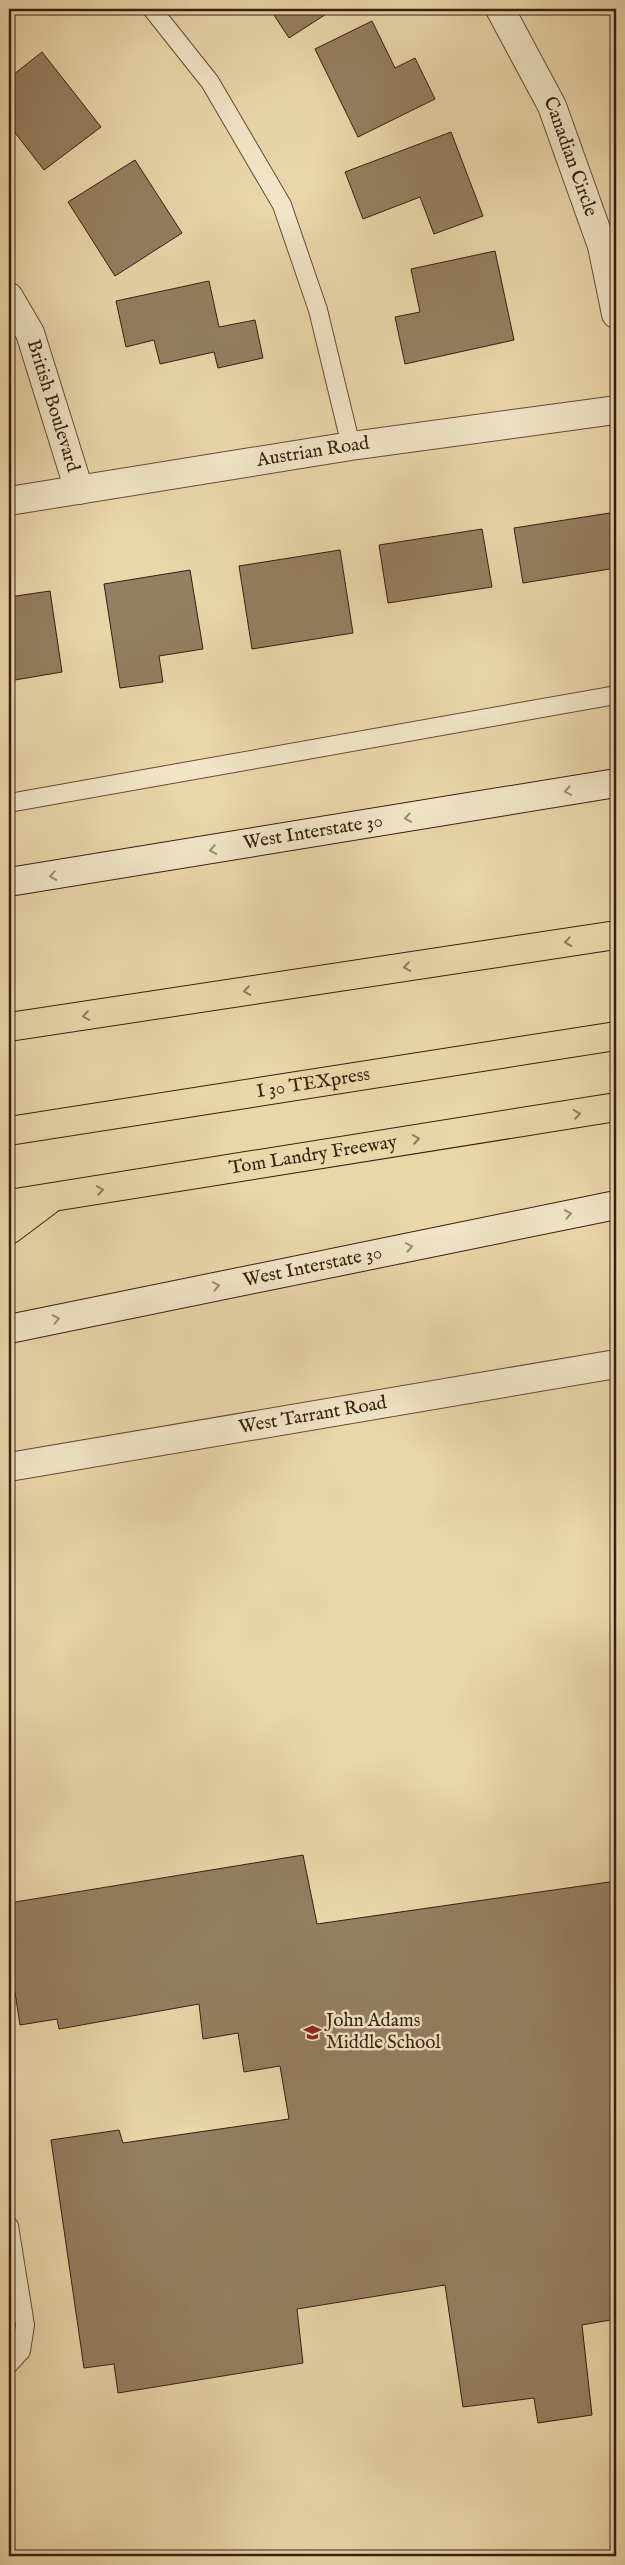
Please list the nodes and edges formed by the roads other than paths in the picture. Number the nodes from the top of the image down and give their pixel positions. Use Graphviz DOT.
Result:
graph roads {
  1 [pos="152,9"];
  2 [pos="500,9"];
  3 [pos="9,297"];
  4 [pos="616,314"];
  5 [pos="616,410"];
  6 [pos="351,446"];
  7 [pos="80,490"];
  8 [pos="9,501"];
  9 [pos="616,695"];
  10 [pos="616,783"];
  11 [pos="9,802"];
  12 [pos="9,882"];
  13 [pos="616,935"];
  14 [pos="9,1027"];
  15 [pos="616,1036"];
  16 [pos="616,1107"];
  17 [pos="9,1131"];
  18 [pos="52,1197"];
  19 [pos="9,1204"];
  20 [pos="616,1205"];
  21 [pos="9,1230"];
  22 [pos="9,1328"];
  23 [pos="616,1364"];
  24 [pos="9,1467"];
  25 [pos="9,2226"];
  26 [pos="9,2364"];
  1 -- 6 [label="lane"];
  2 -- 4 [label="street, Canadian Circle"];
  3 -- 7 [label="street, British Boulevard"];
  5 -- 6 [label="street, Austrian Road"];
  6 -- 7 [label="street, Austrian Road"];
  7 -- 8 [label="street, Austrian Road"];
  9 -- 11 [label="lane"];
  10 -- 12 [label="street, West Interstate 30, one-way"];
  13 -- 14 [label="highway, one-way"];
  15 -- 17 [label="highway, I 30 TEXpress"];
  18 -- 16 [label="highway, Tom Landry Freeway, one-way"];
  18 -- 19 [label="highway, Tom Landry Freeway"];
  18 -- 21 [label="highway"];
  22 -- 20 [label="street, West Interstate 30, one-way"];
  23 -- 24 [label="street, West Tarrant Road"];
  25 -- 26 [label="lane"];
}
